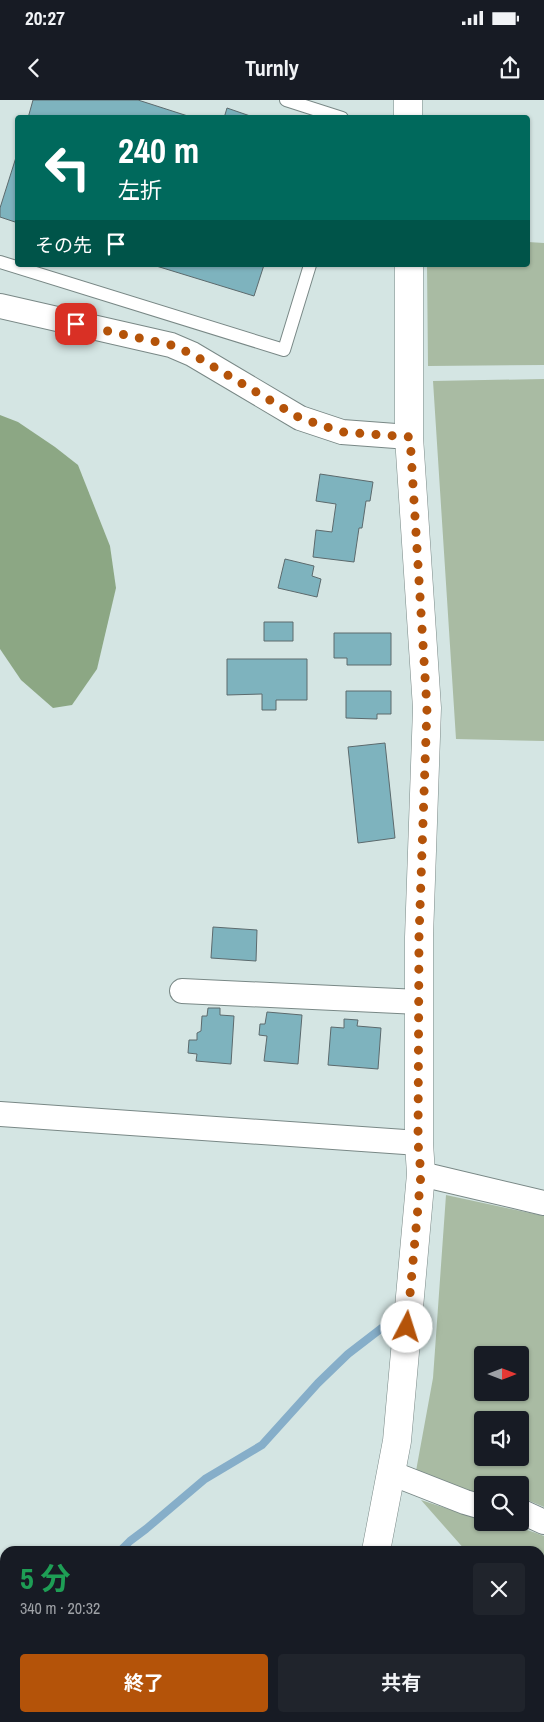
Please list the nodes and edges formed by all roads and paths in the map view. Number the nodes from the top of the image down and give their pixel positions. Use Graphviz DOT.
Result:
graph roads {
  1 [pos="286,100"];
  2 [pos="408,100"];
  3 [pos="333,115"];
  4 [pos="408,115"];
  5 [pos="0,262"];
  6 [pos="15,267"];
  7 [pos="16,267"];
  8 [pos="309,267"];
  9 [pos="409,267"];
  10 [pos="0,306"];
  11 [pos="410,437"];
  12 [pos="182,991"];
  13 [pos="418,1002"];
  14 [pos="0,1114"];
  15 [pos="418,1143"];
  16 [pos="421,1174"];
  17 [pos="544,1202"];
  18 [pos="391,1473"];
  19 [pos="474,1505"];
  20 [pos="529,1515"];
  21 [pos="544,1522"];
  22 [pos="377,1546"];
  1 -- 3 [label="lane"];
  2 -- 4 [label="street"];
  5 -- 6 [label="lane"];
  7 -- 8 [label="lane"];
  9 -- 11 [label="street"];
  10 -- 11 [label="street"];
  11 -- 13 [label="street"];
  12 -- 13 [label="street"];
  13 -- 15 [label="street"];
  14 -- 15 [label="street"];
  15 -- 16 [label="street"];
  16 -- 17 [label="street"];
  16 -- 18 [label="street"];
  18 -- 19 [label="street"];
  18 -- 22 [label="street"];
  20 -- 21 [label="street"];
}
